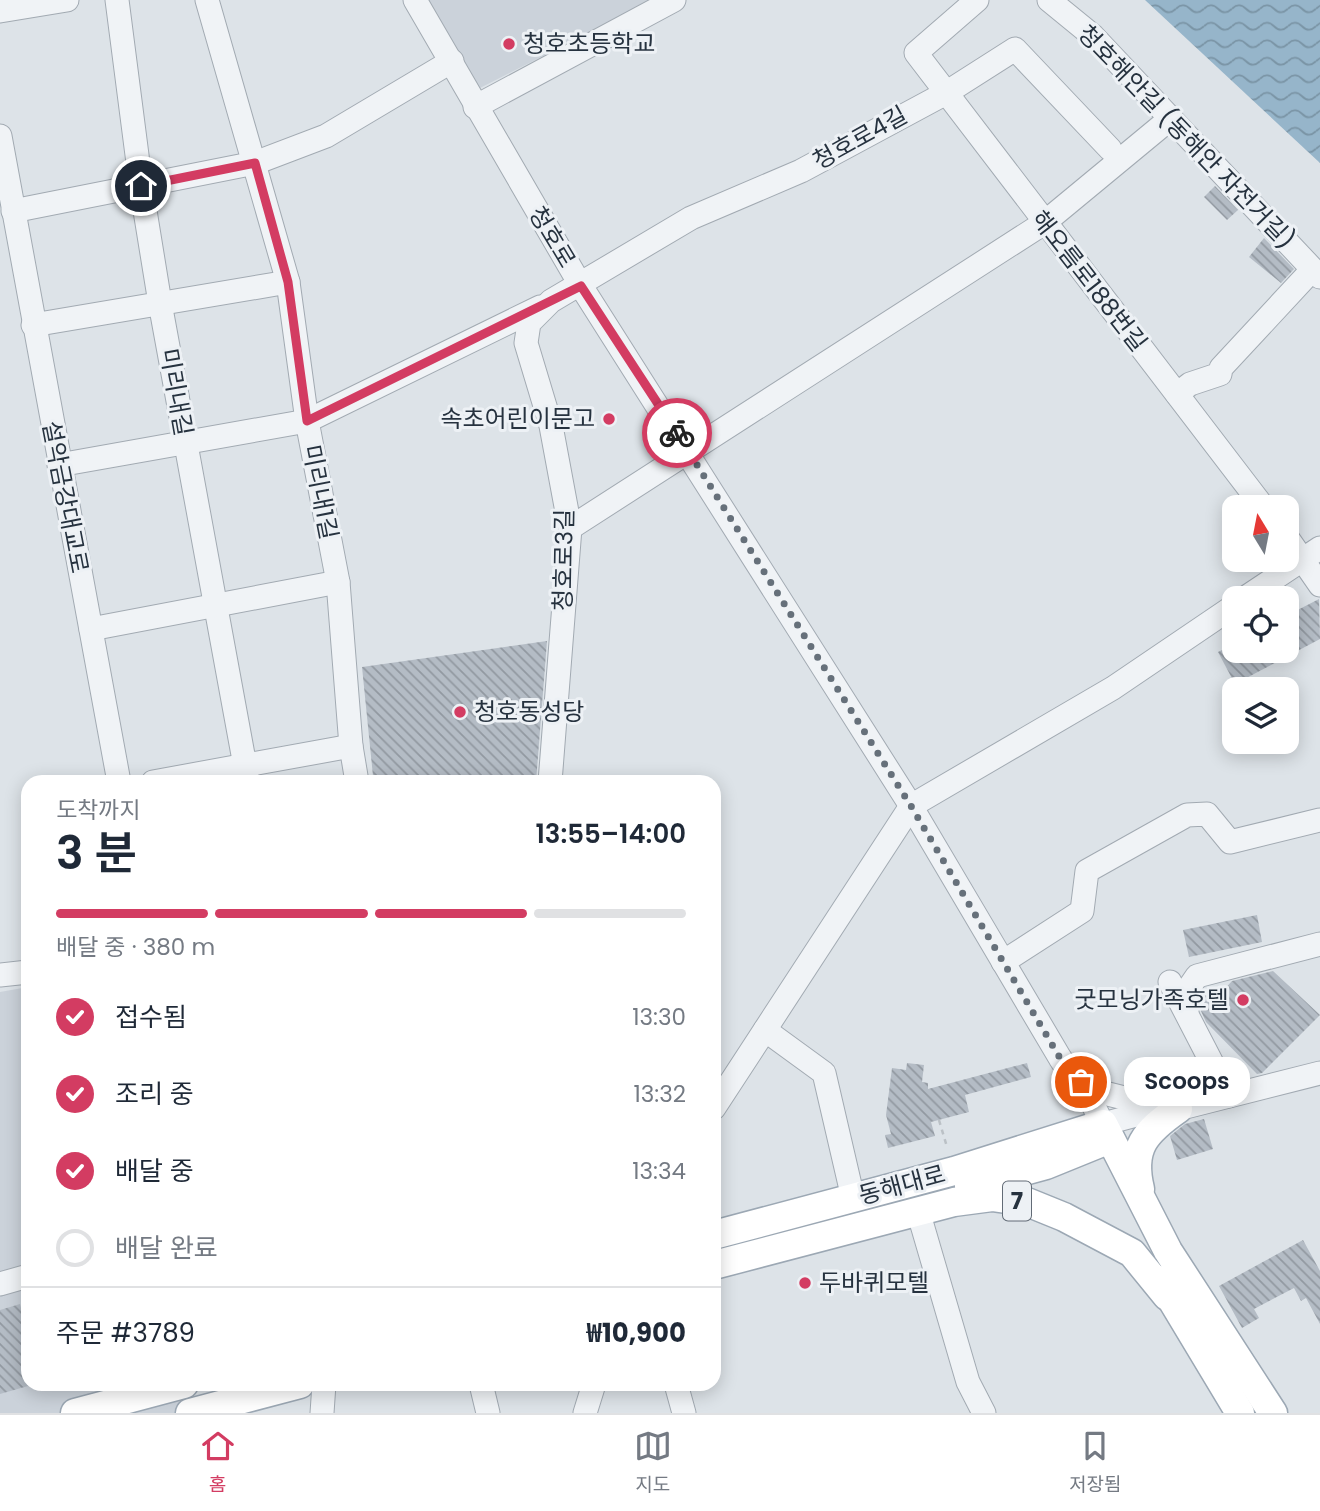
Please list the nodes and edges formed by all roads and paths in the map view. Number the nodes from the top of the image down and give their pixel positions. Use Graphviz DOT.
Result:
graph roads {
  1 [pos="67,0"];
  2 [pos="117,0"];
  3 [pos="207,0"];
  4 [pos="415,0"];
  5 [pos="674,0"];
  6 [pos="977,0"];
  7 [pos="1049,0"];
  8 [pos="0,11"];
  9 [pos="452,61"];
  10 [pos="946,93"];
  11 [pos="475,107"];
  12 [pos="1171,118"];
  13 [pos="0,136"];
  14 [pos="1110,149"];
  15 [pos="255,163"];
  16 [pos="141,186"];
  17 [pos="13,211"];
  18 [pos="1044,223"];
  19 [pos="1316,273"];
  20 [pos="288,282"];
  21 [pos="581,286"];
  22 [pos="551,301"];
  23 [pos="160,303"];
  24 [pos="33,325"];
  25 [pos="1177,394"];
  26 [pos="307,421"];
  27 [pos="185,445"];
  28 [pos="688,451"];
  29 [pos="59,465"];
  30 [pos="1254,495"];
  31 [pos="570,528"];
  32 [pos="1312,553"];
  33 [pos="338,582"];
  34 [pos="1320,585"];
  35 [pos="1263,586"];
  36 [pos="216,605"];
  37 [pos="1222,614"];
  38 [pos="91,629"];
  39 [pos="351,746"];
  40 [pos="246,774"];
  41 [pos="118,775"];
  42 [pos="355,775"];
  43 [pos="551,775"];
  44 [pos="911,806"];
  45 [pos="1320,820"];
  46 [pos="1320,944"];
  47 [pos="1003,962"];
  48 [pos="21,973"];
  49 [pos="0,975"];
  50 [pos="1170,982"];
  51 [pos="1187,1011"];
  52 [pos="765,1030"];
  53 [pos="1320,1073"];
  54 [pos="1078,1082"];
  55 [pos="1229,1096"];
  56 [pos="721,1097"];
  57 [pos="1169,1111"];
  58 [pos="939,1120"];
  59 [pos="1099,1134"];
  60 [pos="947,1147"];
  61 [pos="853,1198"];
  62 [pos="1144,1206"];
  63 [pos="918,1211"];
  64 [pos="838,1232"];
  65 [pos="721,1233"];
  66 [pos="721,1263"];
  67 [pos="21,1278"];
  68 [pos="0,1284"];
  69 [pos="1167,1296"];
  70 [pos="158,1391"];
  71 [pos="267,1391"];
  72 [pos="324,1391"];
  73 [pos="483,1391"];
  74 [pos="592,1391"];
  75 [pos="678,1391"];
  76 [pos="225,1400"];
  77 [pos="75,1413"];
  78 [pos="190,1413"];
  79 [pos="322,1413"];
  80 [pos="488,1413"];
  81 [pos="585,1413"];
  82 [pos="684,1413"];
  83 [pos="984,1413"];
  84 [pos="1240,1413"];
  85 [pos="1273,1413"];
  1 -- 8 [label="street"];
  2 -- 16 [label="street, 미리내길"];
  3 -- 15 [label="street, 미리내1길"];
  4 -- 9 [label="street, 청호로"];
  5 -- 11 [label="street"];
  6 -- 10 [label="street, 해오름로188번길"];
  7 -- 12 [label="street, 청호해안길 (동해안 자전거길)"];
  9 -- 11 [label="street, 청호로"];
  9 -- 15 [label="street"];
  10 -- 14 [label="street, 청호로4길"];
  10 -- 18 [label="street, 해오름로188번길"];
  10 -- 21 [label="street, 청호로4길"];
  11 -- 21 [label="street, 청호로"];
  12 -- 18 [label="street"];
  12 -- 19 [label="street, 청호해안길 (동해안 자전거길)"];
  13 -- 17 [label="street, 설악금강대교로"];
  15 -- 16 [label="street"];
  15 -- 20 [label="street, 미리내1길"];
  16 -- 17 [label="street"];
  16 -- 23 [label="street, 미리내길"];
  17 -- 24 [label="street, 설악금강대교로"];
  18 -- 25 [label="street, 해오름로188번길"];
  18 -- 28 [label="street"];
  19 -- 25 [label="street"];
  20 -- 23 [label="street"];
  20 -- 26 [label="street, 미리내1길"];
  21 -- 22 [label="street, 청호로3길"];
  21 -- 28 [label="street, 청호로"];
  22 -- 26 [label="street"];
  22 -- 31 [label="street, 청호로3길"];
  23 -- 24 [label="street"];
  23 -- 27 [label="street, 미리내길"];
  24 -- 29 [label="street, 설악금강대교로"];
  25 -- 30 [label="street, 해오름로188번길"];
  26 -- 27 [label="street"];
  26 -- 33 [label="street, 미리내1길"];
  27 -- 29 [label="street"];
  27 -- 36 [label="street, 미리내길"];
  28 -- 31 [label="street"];
  28 -- 44 [label="street, 청호로"];
  29 -- 38 [label="street, 설악금강대교로"];
  31 -- 43 [label="street, 청호로3길"];
  32 -- 34 [label="street"];
  32 -- 35 [label="street"];
  33 -- 36 [label="street"];
  33 -- 39 [label="street, 미리내1길"];
  36 -- 38 [label="street"];
  36 -- 40 [label="street, 미리내길"];
  37 -- 44 [label="street"];
  38 -- 41 [label="street, 설악금강대교로"];
  39 -- 40 [label="street"];
  39 -- 42 [label="street, 미리내1길"];
  44 -- 47 [label="street, 청호로"];
  44 -- 52 [label="street"];
  45 -- 47 [label="street"];
  46 -- 51 [label="street"];
  47 -- 54 [label="street, 청호로"];
  48 -- 49 [label="street"];
  50 -- 51 [label="street"];
  51 -- 55 [label="street"];
  52 -- 56 [label="street"];
  52 -- 61 [label="street"];
  53 -- 55 [label="street"];
  54 -- 57 [label="street"];
  54 -- 59 [label="street, 청호로"];
  55 -- 57 [label="street"];
  57 -- 59 [label="street"];
  57 -- 62 [label="main road"];
  58 -- 60 [label="path"];
  59 -- 61 [label="main road, 동해대로 / 7"];
  59 -- 62 [label="main road"];
  59 -- 64 [label="main road, 동해대로 / 7"];
  59 -- 69 [label="main road, 동해대로 / 7"];
  61 -- 65 [label="main road, 동해대로 / 7"];
  62 -- 85 [label="main road"];
  63 -- 64 [label="main road, 동해대로 / 7"];
  63 -- 69 [label="main road, 동해대로 / 7"];
  63 -- 83 [label="street"];
  64 -- 66 [label="main road, 동해대로 / 7"];
  67 -- 68 [label="street"];
  69 -- 84 [label="main road, 동해대로 / 7"];
  70 -- 77 [label="main road"];
  71 -- 76 [label="main road"];
  72 -- 79 [label="street"];
  73 -- 80 [label="street"];
  74 -- 81 [label="street"];
  75 -- 82 [label="street"];
  76 -- 78 [label="main road"];
}
